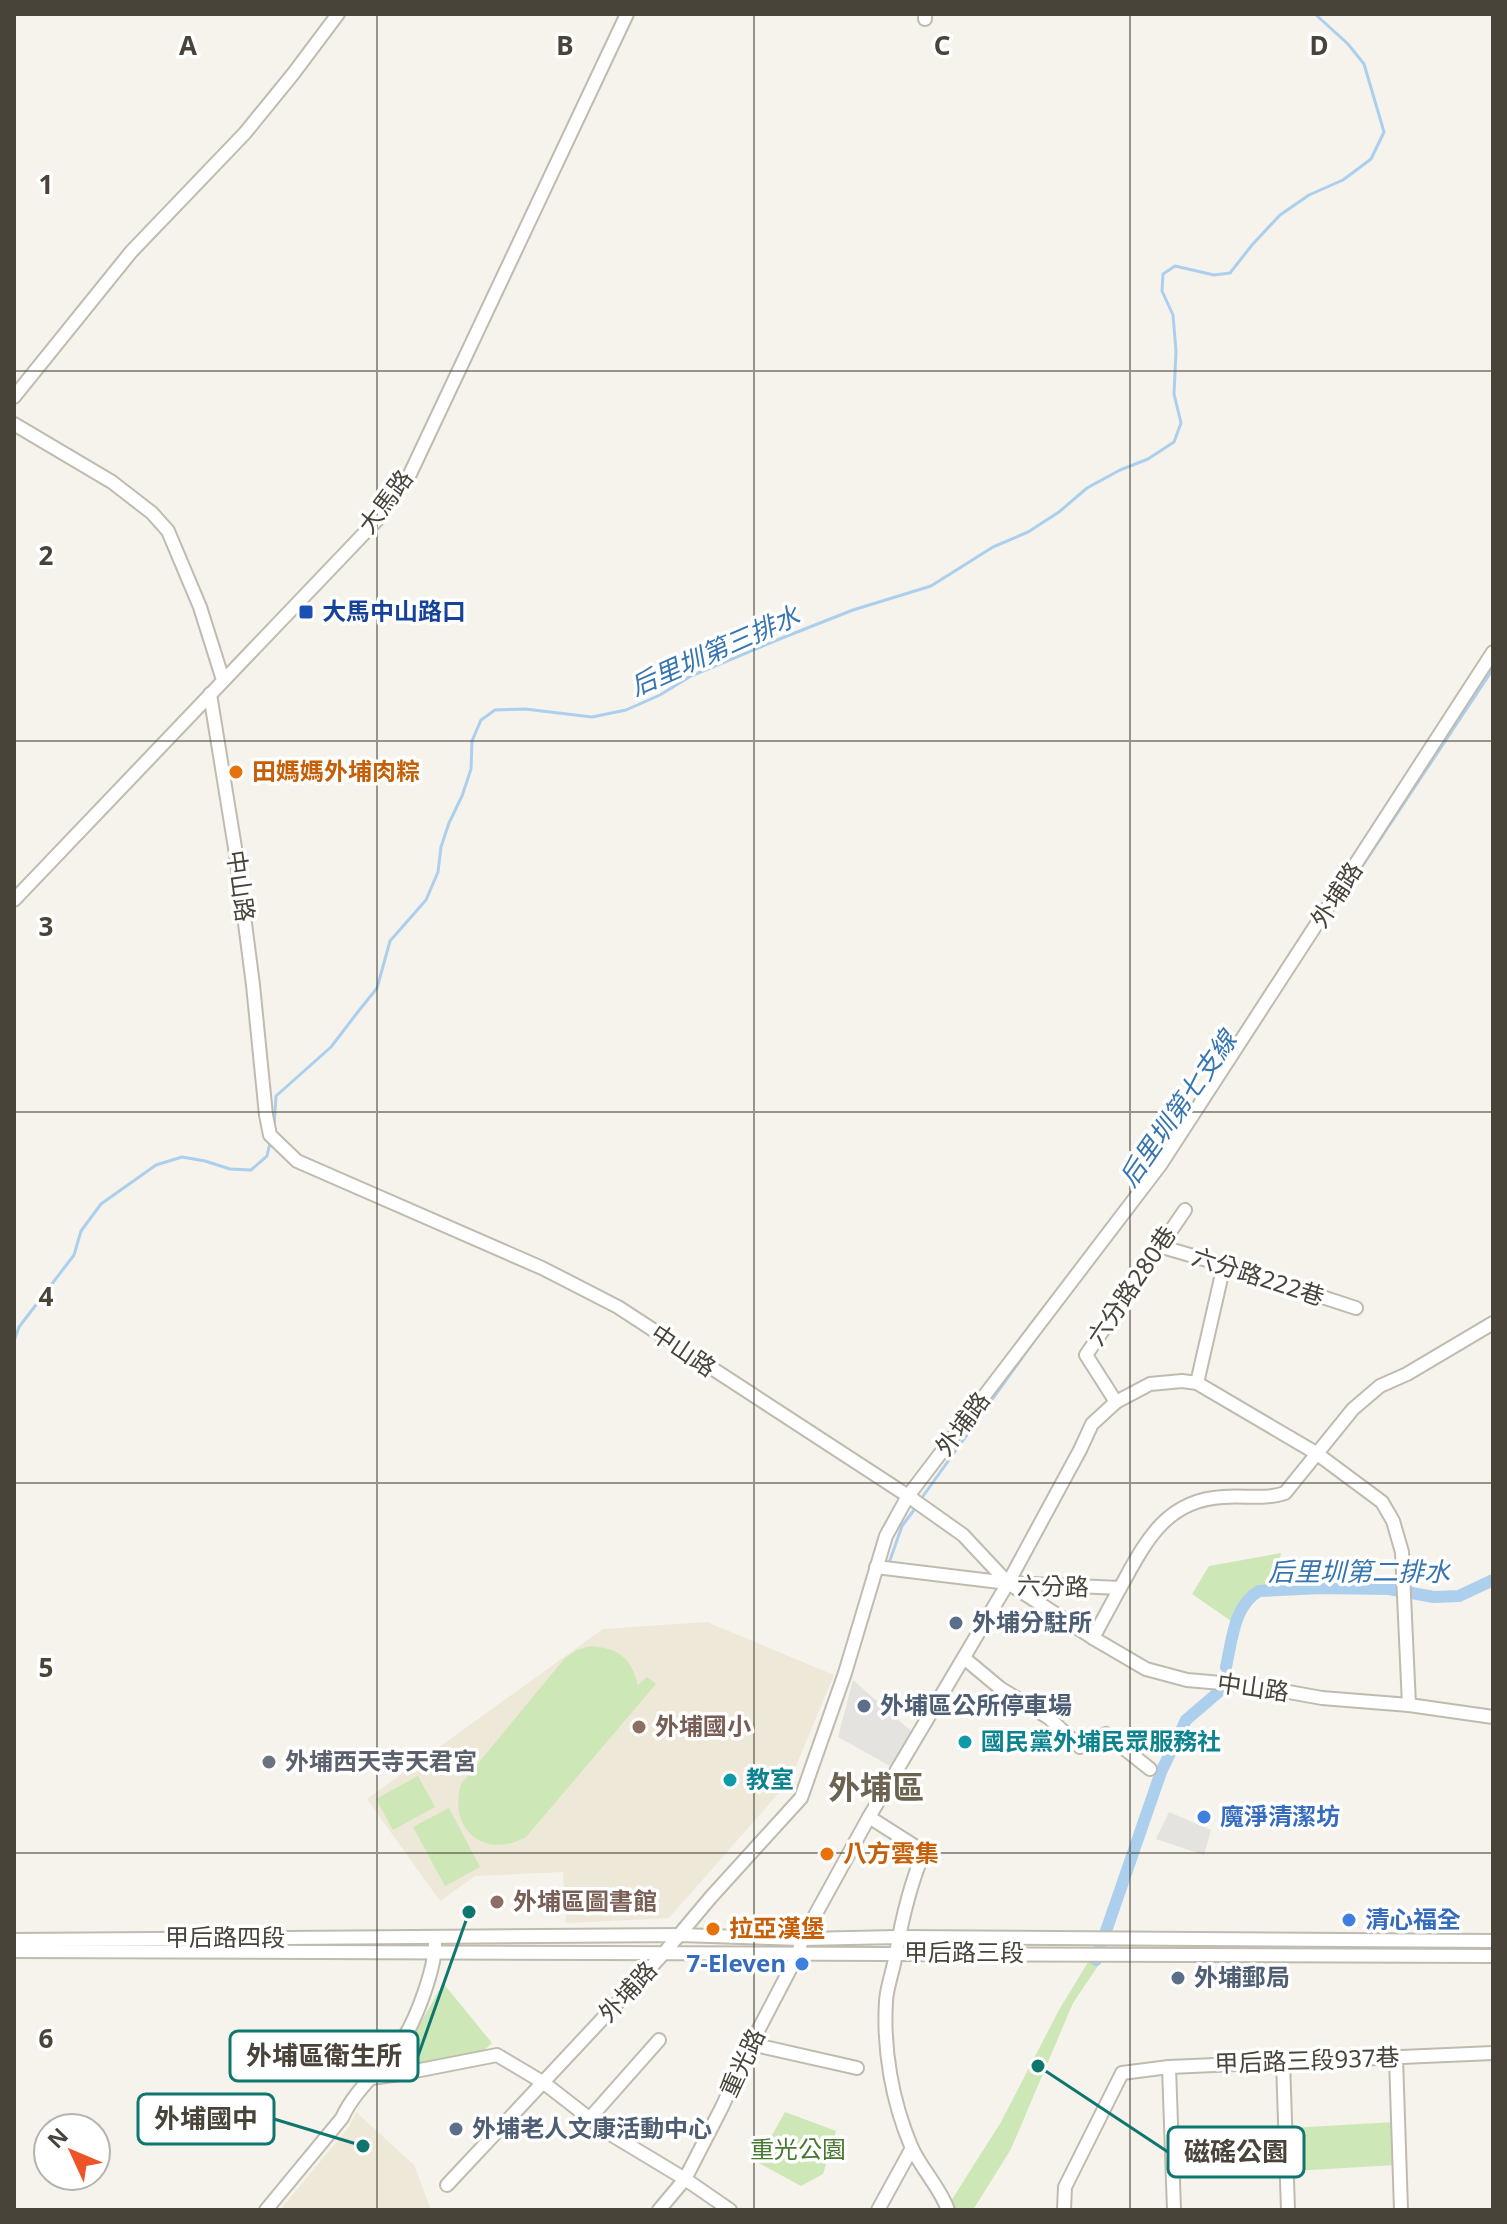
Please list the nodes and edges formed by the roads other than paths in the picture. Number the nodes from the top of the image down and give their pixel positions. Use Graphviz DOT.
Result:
graph roads {
  1 [pos="338,14"];
  2 [pos="627,14"];
  3 [pos="14,397"];
  4 [pos="14,424"];
  5 [pos="1493,652"];
  6 [pos="223,680"];
  7 [pos="210,694"];
  8 [pos="15,900"];
  9 [pos="1185,1210"];
  10 [pos="1159,1246"];
  11 [pos="1224,1265"];
  12 [pos="1356,1308"];
  13 [pos="1493,1323"];
  14 [pos="1197,1383"];
  15 [pos="1116,1402"];
  16 [pos="1316,1453"];
  17 [pos="908,1496"];
  18 [pos="876,1567"];
  19 [pos="1008,1583"];
  20 [pos="1120,1588"];
  21 [pos="1093,1638"];
  22 [pos="964,1658"];
  23 [pos="1409,1705"];
  24 [pos="1493,1717"];
  25 [pos="1150,1769"];
  26 [pos="869,1817"];
  27 [pos="680,1935"];
  28 [pos="435,1937"];
  29 [pos="898,1937"];
  30 [pos="802,1939"];
  31 [pos="14,1940"];
  32 [pos="1493,1941"];
  33 [pos="14,1951"];
  34 [pos="435,1951"];
  35 [pos="664,1953"];
  36 [pos="896,1953"];
  37 [pos="798,1954"];
  38 [pos="1493,1956"];
  39 [pos="659,2040"];
  40 [pos="751,2044"];
  41 [pos="1493,2053"];
  42 [pos="1396,2058"];
  43 [pos="1283,2061"];
  44 [pos="1169,2067"];
  45 [pos="857,2068"];
  46 [pos="371,2078"];
  47 [pos="544,2083"];
  48 [pos="590,2118"];
  49 [pos="912,2148"];
  50 [pos="685,2179"];
  51 [pos="447,2185"];
  52 [pos="266,2210"];
  53 [pos="659,2210"];
  54 [pos="730,2210"];
  55 [pos="878,2210"];
  56 [pos="948,2210"];
  57 [pos="1064,2210"];
  58 [pos="1174,2210"];
  59 [pos="1288,2210"];
  60 [pos="1401,2210"];
  1 -- 3 [label="street"];
  2 -- 6 [label="street, 大馬路"];
  4 -- 6 [label="street"];
  5 -- 17 [label="street, 外埔路"];
  6 -- 7 [label="street, 大馬路"];
  7 -- 8 [label="street, 大馬路"];
  7 -- 17 [label="street, 中山路"];
  9 -- 10 [label="street, 六分路280巷"];
  10 -- 11 [label="street, 六分路222巷"];
  10 -- 15 [label="street, 六分路280巷"];
  11 -- 12 [label="street, 六分路222巷"];
  11 -- 14 [label="street"];
  13 -- 16 [label="street, 六分路"];
  14 -- 15 [label="street"];
  14 -- 16 [label="street"];
  15 -- 19 [label="street"];
  16 -- 20 [label="street, 六分路"];
  16 -- 23 [label="street"];
  17 -- 18 [label="street, 外埔路"];
  17 -- 19 [label="street, 中山路"];
  18 -- 19 [label="street"];
  18 -- 27 [label="street, 外埔路"];
  19 -- 20 [label="street, 六分路"];
  19 -- 21 [label="street, 中山路"];
  19 -- 22 [label="street, 六分路"];
  20 -- 21 [label="street"];
  21 -- 23 [label="street, 中山路"];
  22 -- 25 [label="street"];
  22 -- 26 [label="street, 六分路"];
  23 -- 24 [label="street, 中山路"];
  26 -- 29 [label="street"];
  26 -- 30 [label="street, 六分路"];
  27 -- 28 [label="street, 甲后路三段"];
  27 -- 30 [label="street, 甲后路三段"];
  27 -- 35 [label="street, 外埔路"];
  28 -- 31 [label="street, 甲后路四段"];
  28 -- 34 [label="street"];
  29 -- 30 [label="street, 甲后路三段"];
  29 -- 32 [label="street, 甲后路三段"];
  29 -- 36 [label="street"];
  30 -- 37 [label="street, 六分路"];
  33 -- 34 [label="street, 甲后路四段"];
  34 -- 35 [label="street, 甲后路三段"];
  34 -- 46 [label="street"];
  35 -- 37 [label="street, 甲后路三段"];
  35 -- 47 [label="street, 外埔路"];
  36 -- 37 [label="street, 甲后路三段"];
  36 -- 38 [label="street, 甲后路三段"];
  36 -- 49 [label="street"];
  37 -- 40 [label="street, 重光路"];
  39 -- 48 [label="street"];
  40 -- 45 [label="street"];
  40 -- 50 [label="street, 重光路"];
  41 -- 42 [label="street, 甲后路三段937巷"];
  42 -- 43 [label="street, 甲后路三段937巷"];
  42 -- 60 [label="street"];
  43 -- 44 [label="street, 甲后路三段937巷"];
  43 -- 59 [label="street"];
  44 -- 57 [label="street, 甲后路三段937巷"];
  44 -- 58 [label="street"];
  46 -- 47 [label="street"];
  46 -- 52 [label="street"];
  47 -- 48 [label="street"];
  47 -- 51 [label="street, 外埔路"];
  48 -- 50 [label="street"];
  49 -- 55 [label="street"];
  49 -- 56 [label="street"];
  50 -- 53 [label="street, 重光路"];
  50 -- 54 [label="street"];
}
